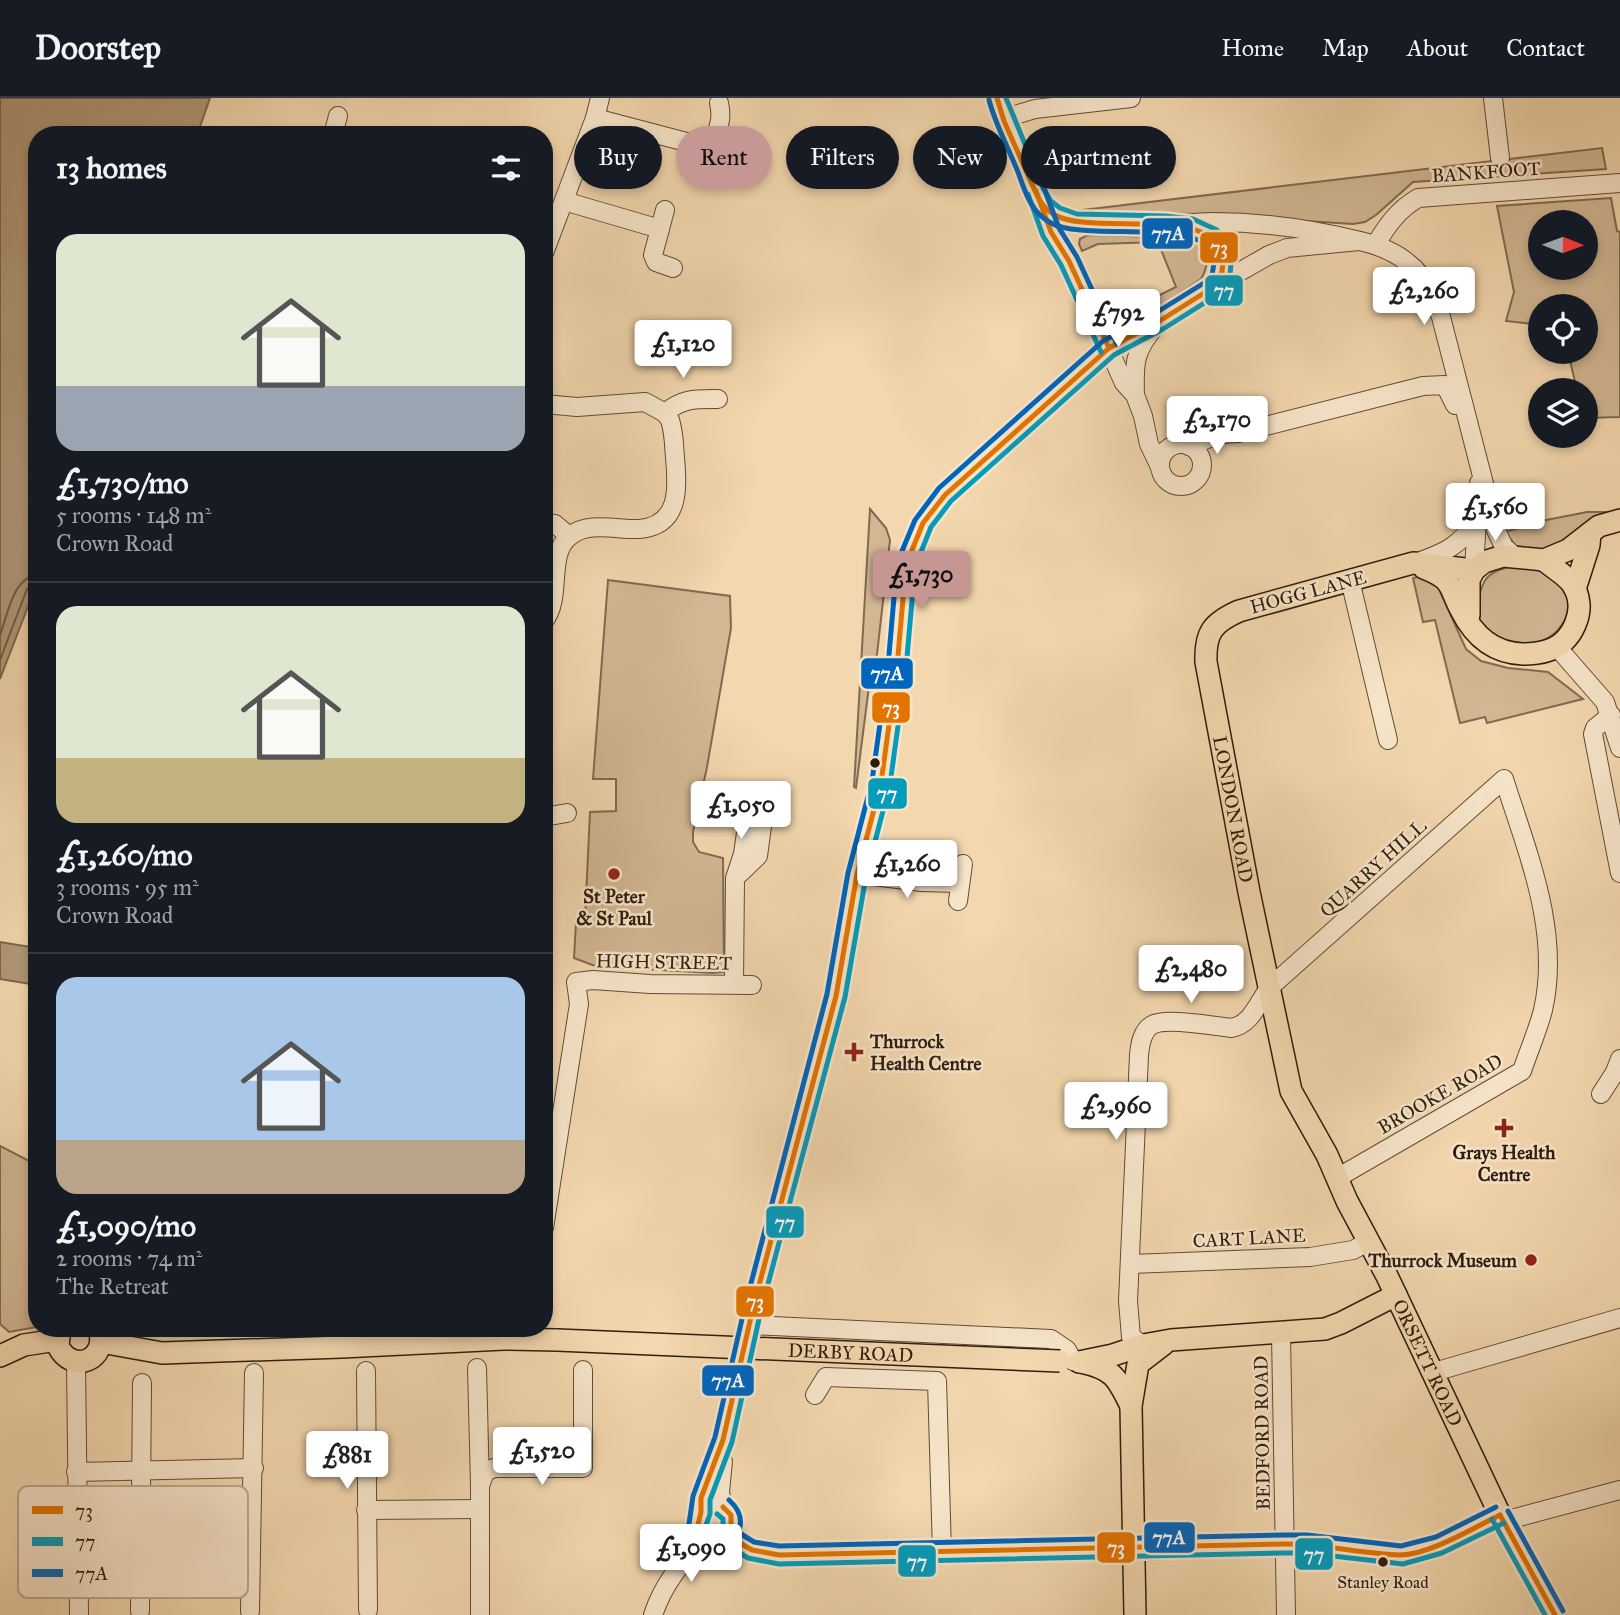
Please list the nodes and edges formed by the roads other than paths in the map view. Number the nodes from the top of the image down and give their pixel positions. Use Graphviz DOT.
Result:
graph roads {
  1 [pos="600,98"];
  2 [pos="997,98"];
  3 [pos="1131,98"];
  4 [pos="1493,98"];
  5 [pos="719,103"];
  6 [pos="338,116"];
  7 [pos="594,118"];
  8 [pos="1002,119"];
  9 [pos="335,126"];
  10 [pos="720,126"];
  11 [pos="676,139"];
  12 [pos="1500,158"];
  13 [pos="1620,183"];
  14 [pos="564,201"];
  15 [pos="1041,204"];
  16 [pos="665,210"];
  17 [pos="1088,224"];
  18 [pos="1186,225"];
  19 [pos="660,229"];
  20 [pos="553,230"];
  21 [pos="1368,242"];
  22 [pos="1069,261"];
  23 [pos="673,268"];
  24 [pos="1220,283"];
  25 [pos="1158,322"];
  26 [pos="1109,348"];
  27 [pos="1135,395"];
  28 [pos="718,399"];
  29 [pos="553,405"];
  30 [pos="665,412"];
  31 [pos="1143,416"];
  32 [pos="1468,421"];
  33 [pos="1238,433"];
  34 [pos="1186,445"];
  35 [pos="1478,459"];
  36 [pos="1202,465"];
  37 [pos="1160,467"];
  38 [pos="1478,513"];
  39 [pos="1620,520"];
  40 [pos="553,524"];
  41 [pos="1590,533"];
  42 [pos="569,536"];
  43 [pos="1514,556"];
  44 [pos="1544,560"];
  45 [pos="1413,563"];
  46 [pos="1474,570"];
  47 [pos="1350,580"];
  48 [pos="1575,589"];
  49 [pos="553,605"];
  50 [pos="1469,620"];
  51 [pos="1209,633"];
  52 [pos="1557,647"];
  53 [pos="1611,716"];
  54 [pos="1388,740"];
  55 [pos="1620,748"];
  56 [pos="1504,779"];
  57 [pos="567,813"];
  58 [pos="553,815"];
  59 [pos="962,864"];
  60 [pos="1620,873"];
  61 [pos="857,874"];
  62 [pos="735,878"];
  63 [pos="1264,994"];
  64 [pos="1620,1059"];
  65 [pos="1601,1094"];
  66 [pos="553,1170"];
  67 [pos="1337,1178"];
  68 [pos="1368,1242"];
  69 [pos="1130,1264"];
  70 [pos="1396,1295"];
  71 [pos="1620,1318"];
  72 [pos="749,1325"];
  73 [pos="1281,1334"];
  74 [pos="49,1337"];
  75 [pos="58,1337"];
  76 [pos="100,1337"];
  77 [pos="107,1337"];
  78 [pos="509,1337"];
  79 [pos="544,1337"];
  80 [pos="1171,1340"];
  81 [pos="1143,1345"];
  82 [pos="1,1352"];
  83 [pos="1071,1361"];
  84 [pos="76,1362"];
  85 [pos="477,1368"];
  86 [pos="583,1370"];
  87 [pos="366,1371"];
  88 [pos="1434,1372"];
  89 [pos="254,1373"];
  90 [pos="142,1383"];
  91 [pos="815,1395"];
  92 [pos="1130,1406"];
  93 [pos="723,1440"];
  94 [pos="254,1468"];
  95 [pos="142,1470"];
  96 [pos="76,1472"];
  97 [pos="76,1486"];
  98 [pos="142,1486"];
  99 [pos="480,1486"];
  100 [pos="1620,1490"];
  101 [pos="723,1507"];
  102 [pos="480,1509"];
  103 [pos="366,1510"];
  104 [pos="701,1512"];
  105 [pos="1502,1518"];
  106 [pos="728,1536"];
  107 [pos="705,1539"];
  108 [pos="1286,1544"];
  109 [pos="1133,1549"];
  110 [pos="942,1552"];
  111 [pos="141,1598"];
  112 [pos="368,1610"];
  113 [pos="141,1611"];
  114 [pos="250,1611"];
  115 [pos="480,1615"];
  116 [pos="653,1615"];
  117 [pos="1135,1615"];
  118 [pos="1286,1615"];
  119 [pos="1555,1615"];
  1 -- 7 [label="street"];
  2 -- 8 [label="street"];
  3 -- 8 [label="street"];
  4 -- 12 [label="street"];
  5 -- 10 [label="street"];
  6 -- 9 [label="street"];
  7 -- 11 [label="street"];
  7 -- 14 [label="street"];
  8 -- 15 [label="street"];
  13 -- 21 [label="street, BANKFOOT"];
  14 -- 19 [label="street"];
  14 -- 20 [label="street"];
  15 -- 17 [label="street"];
  15 -- 22 [label="street"];
  16 -- 19 [label="street"];
  17 -- 18 [label="street"];
  17 -- 22 [label="street"];
  18 -- 21 [label="street"];
  18 -- 24 [label="street"];
  19 -- 23 [label="street"];
  21 -- 24 [label="street"];
  21 -- 32 [label="street"];
  22 -- 26 [label="street"];
  24 -- 25 [label="street"];
  25 -- 26 [label="street"];
  25 -- 27 [label="street"];
  26 -- 27 [label="street"];
  26 -- 61 [label="street"];
  27 -- 31 [label="street"];
  28 -- 30 [label="street"];
  29 -- 30 [label="street"];
  30 -- 42 [label="street"];
  31 -- 34 [label="street"];
  31 -- 37 [label="street"];
  32 -- 33 [label="street"];
  32 -- 35 [label="street"];
  33 -- 34 [label="street"];
  33 -- 36 [label="street"];
  34 -- 36 [label="street"];
  34 -- 37 [label="street"];
  35 -- 38 [label="street"];
  35 -- 43 [label="street"];
  36 -- 37 [label="street"];
  38 -- 45 [label="street, HOGG LANE"];
  38 -- 46 [label="street"];
  39 -- 41 [label="main road"];
  40 -- 42 [label="street"];
  41 -- 44 [label="main road"];
  41 -- 48 [label="main road"];
  42 -- 49 [label="street"];
  43 -- 44 [label="main road, HOGG LANE"];
  43 -- 46 [label="main road, HOGG LANE"];
  44 -- 48 [label="main road"];
  45 -- 46 [label="main road, HOGG LANE"];
  45 -- 47 [label="main road, HOGG LANE"];
  45 -- 50 [label="main road"];
  46 -- 50 [label="main road"];
  47 -- 51 [label="main road, HOGG LANE"];
  47 -- 54 [label="street"];
  48 -- 52 [label="main road"];
  50 -- 52 [label="main road"];
  51 -- 63 [label="main road, LONDON ROAD"];
  52 -- 53 [label="street"];
  53 -- 55 [label="street"];
  53 -- 60 [label="street"];
  56 -- 63 [label="street, QUARRY HILL"];
  56 -- 67 [label="street, BROOKE ROAD"];
  57 -- 58 [label="street"];
  59 -- 61 [label="street"];
  61 -- 72 [label="street"];
  62 -- 66 [label="street, HIGH STREET"];
  63 -- 67 [label="main road, ORSETT ROAD"];
  63 -- 69 [label="street"];
  64 -- 65 [label="street"];
  67 -- 68 [label="main road, ORSETT ROAD"];
  68 -- 69 [label="street, CART LANE"];
  68 -- 70 [label="main road, ORSETT ROAD"];
  69 -- 81 [label="street"];
  70 -- 73 [label="main road, DERBY ROAD"];
  70 -- 88 [label="main road, ORSETT ROAD"];
  71 -- 88 [label="street"];
  72 -- 83 [label="street"];
  72 -- 93 [label="street"];
  73 -- 80 [label="main road, DERBY ROAD"];
  73 -- 108 [label="street, BEDFORD ROAD"];
  74 -- 82 [label="main road"];
  75 -- 84 [label="main road"];
  76 -- 84 [label="main road"];
  77 -- 78 [label="main road, DERBY ROAD"];
  79 -- 83 [label="main road, DERBY ROAD, bridge"];
  80 -- 81 [label="main road, DERBY ROAD"];
  80 -- 92 [label="main road"];
  81 -- 83 [label="main road, DERBY ROAD"];
  83 -- 92 [label="main road, DERBY ROAD"];
  84 -- 96 [label="street"];
  85 -- 99 [label="street"];
  86 -- 99 [label="street"];
  87 -- 103 [label="street"];
  88 -- 105 [label="main road, ORSETT ROAD"];
  89 -- 94 [label="street"];
  90 -- 95 [label="street"];
  91 -- 110 [label="street"];
  92 -- 109 [label="main road"];
  93 -- 101 [label="street"];
  93 -- 104 [label="street"];
  94 -- 95 [label="street"];
  94 -- 114 [label="street"];
  95 -- 96 [label="street"];
  95 -- 98 [label="street"];
  96 -- 97 [label="street"];
  99 -- 102 [label="street"];
  100 -- 105 [label="street"];
  101 -- 104 [label="street"];
  101 -- 106 [label="street"];
  102 -- 103 [label="street"];
  102 -- 115 [label="street"];
  103 -- 112 [label="street"];
  104 -- 107 [label="street"];
  105 -- 108 [label="main road"];
  105 -- 119 [label="main road, ORSETT ROAD"];
  106 -- 107 [label="street"];
  106 -- 110 [label="street"];
  107 -- 116 [label="street"];
  108 -- 109 [label="main road"];
  108 -- 118 [label="street, BEDFORD ROAD"];
  109 -- 110 [label="street"];
  109 -- 117 [label="main road"];
  111 -- 113 [label="street"];
}
